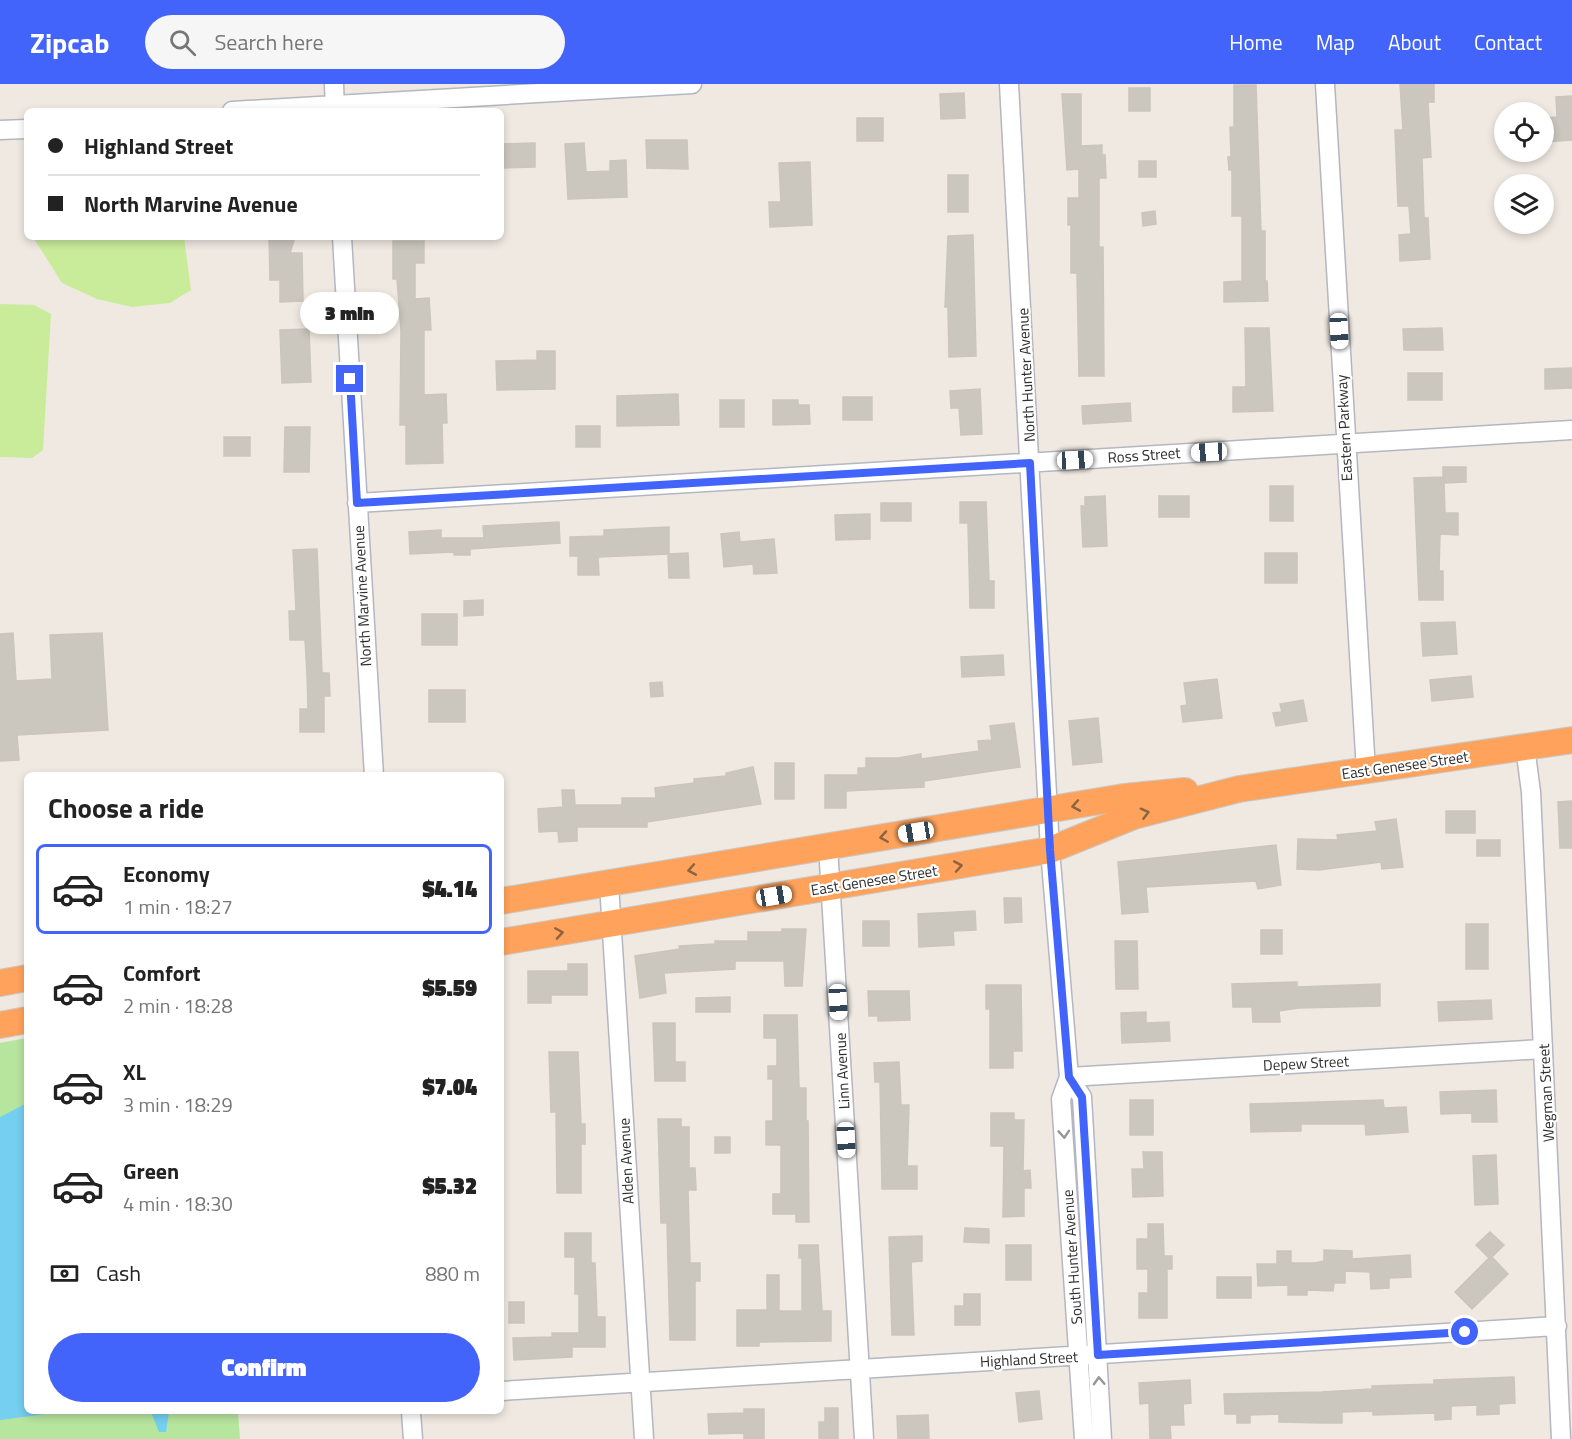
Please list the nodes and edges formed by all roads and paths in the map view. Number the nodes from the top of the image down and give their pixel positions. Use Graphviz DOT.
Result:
graph roads {
  1 [pos="334,84"];
  2 [pos="692,84"];
  3 [pos="1009,84"];
  4 [pos="1325,84"];
  5 [pos="335,108"];
  6 [pos="24,129"];
  7 [pos="0,130"];
  8 [pos="342,240"];
  9 [pos="1572,430"];
  10 [pos="1345,444"];
  11 [pos="1030,463"];
  12 [pos="357,503"];
  13 [pos="1572,740"];
  14 [pos="1526,747"];
  15 [pos="1366,771"];
  16 [pos="374,772"];
  17 [pos="1239,789"];
  18 [pos="1048,811"];
  19 [pos="828,846"];
  20 [pos="1050,850"];
  21 [pos="609,884"];
  22 [pos="831,887"];
  23 [pos="504,901"];
  24 [pos="612,924"];
  25 [pos="504,942"];
  26 [pos="24,979"];
  27 [pos="0,983"];
  28 [pos="24,1021"];
  29 [pos="0,1025"];
  30 [pos="1544,1049"];
  31 [pos="1069,1077"];
  32 [pos="1557,1326"];
  33 [pos="1098,1355"];
  34 [pos="1079,1356"];
  35 [pos="860,1369"];
  36 [pos="640,1382"];
  37 [pos="504,1391"];
  38 [pos="411,1414"];
  39 [pos="413,1439"];
  40 [pos="644,1439"];
  41 [pos="864,1439"];
  42 [pos="1084,1439"];
  43 [pos="1102,1439"];
  44 [pos="1561,1439"];
  1 -- 5 [label="street"];
  2 -- 5 [label="street"];
  3 -- 11 [label="street, North Hunter Avenue"];
  4 -- 10 [label="street, Eastern Parkway"];
  6 -- 7 [label="street"];
  8 -- 12 [label="street, North Marvine Avenue"];
  9 -- 10 [label="street, Ross Street"];
  10 -- 11 [label="street, Ross Street"];
  10 -- 15 [label="street, Eastern Parkway"];
  11 -- 12 [label="street, Ross Street"];
  11 -- 18 [label="street, North Hunter Avenue"];
  12 -- 16 [label="street, North Marvine Avenue"];
  13 -- 14 [label="highway, East Genesee Street"];
  14 -- 15 [label="highway, East Genesee Street"];
  14 -- 30 [label="street, Wegman Street"];
  15 -- 17 [label="highway, East Genesee Street"];
  17 -- 18 [label="highway, East Genesee Street, one-way"];
  20 -- 17 [label="highway, East Genesee Street, one-way"];
  18 -- 19 [label="highway, East Genesee Street, one-way"];
  18 -- 20 [label="street, South Hunter Avenue"];
  19 -- 21 [label="highway, East Genesee Street, one-way"];
  19 -- 22 [label="street, Linn Avenue"];
  22 -- 20 [label="highway, East Genesee Street, one-way"];
  20 -- 31 [label="street, South Hunter Avenue"];
  21 -- 23 [label="highway, East Genesee Street"];
  21 -- 24 [label="street, Alden Avenue"];
  22 -- 24 [label="highway, East Genesee Street"];
  22 -- 35 [label="street, Linn Avenue"];
  25 -- 24 [label="highway, East Genesee Street, one-way"];
  24 -- 36 [label="street, Alden Avenue"];
  26 -- 27 [label="highway"];
  28 -- 29 [label="highway"];
  30 -- 31 [label="street, Depew Street"];
  30 -- 32 [label="street, Wegman Street"];
  31 -- 33 [label="street, South Hunter Avenue"];
  31 -- 34 [label="street, South Hunter Avenue, one-way"];
  32 -- 33 [label="street, Highland Street"];
  32 -- 44 [label="street, Wegman Street"];
  33 -- 34 [label="street, Highland Street"];
  43 -- 33 [label="street, South Hunter Avenue, one-way"];
  34 -- 35 [label="street, Highland Street"];
  34 -- 42 [label="street, South Hunter Avenue"];
  35 -- 36 [label="street, Highland Street"];
  35 -- 41 [label="street, Linn Avenue"];
  36 -- 37 [label="street, Highland Street"];
  36 -- 40 [label="street, Alden Avenue"];
  38 -- 39 [label="street"];
}
